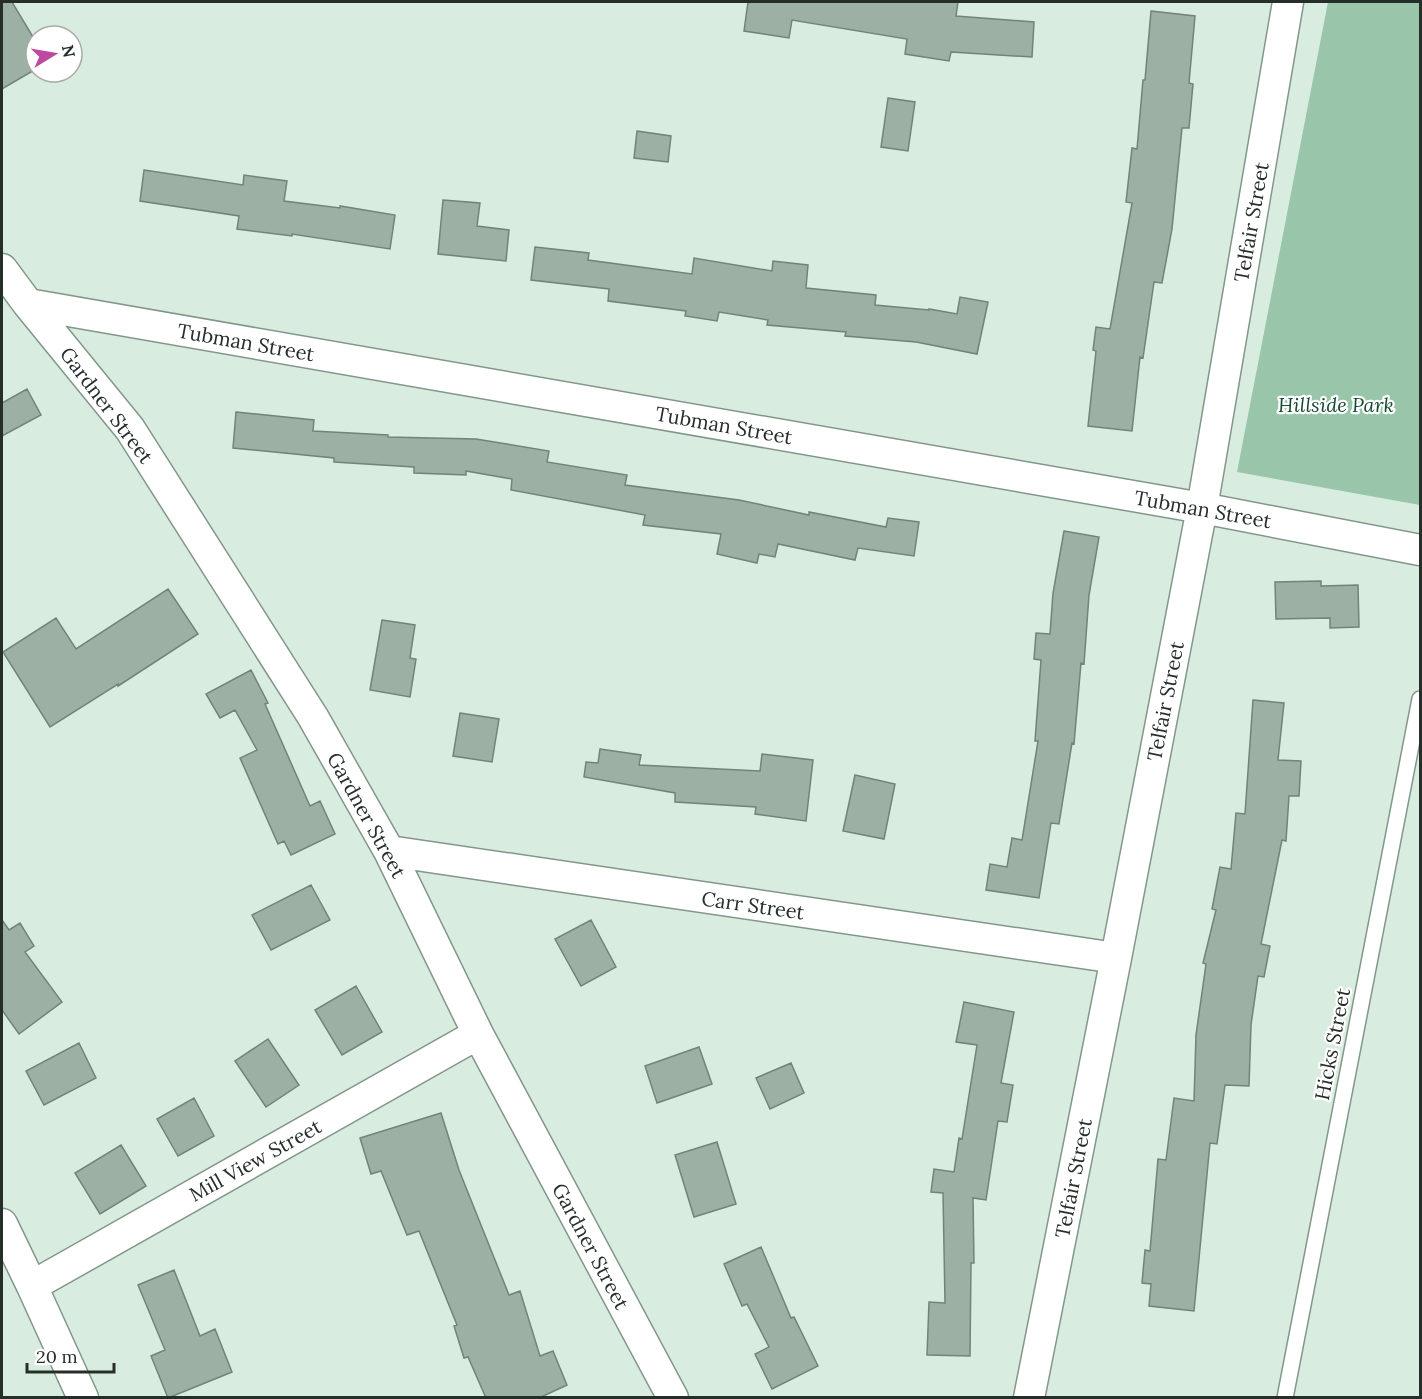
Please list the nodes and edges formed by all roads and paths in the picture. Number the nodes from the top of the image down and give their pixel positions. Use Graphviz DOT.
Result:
graph roads {
  1 [pos="1288,2"];
  2 [pos="2,268"];
  3 [pos="28,304"];
  4 [pos="1202,508"];
  5 [pos="1420,550"];
  6 [pos="1420,699"];
  7 [pos="389,851"];
  8 [pos="1116,958"];
  9 [pos="478,1034"];
  10 [pos="2,1224"];
  11 [pos="32,1286"];
  12 [pos="82,1398"];
  13 [pos="673,1398"];
  14 [pos="1029,1398"];
  15 [pos="1285,1398"];
  1 -- 4 [label="street, Telfair Street"];
  2 -- 3 [label="street, Gardner Street"];
  3 -- 4 [label="street, Tubman Street"];
  3 -- 7 [label="street, Gardner Street"];
  4 -- 5 [label="street, Tubman Street"];
  4 -- 8 [label="street, Telfair Street"];
  6 -- 15 [label="lane, Hicks Street"];
  7 -- 8 [label="street, Carr Street"];
  7 -- 9 [label="street, Gardner Street"];
  8 -- 14 [label="street, Telfair Street"];
  9 -- 11 [label="street, Mill View Street"];
  9 -- 13 [label="street, Gardner Street"];
  10 -- 11 [label="street"];
  11 -- 12 [label="street"];
}
